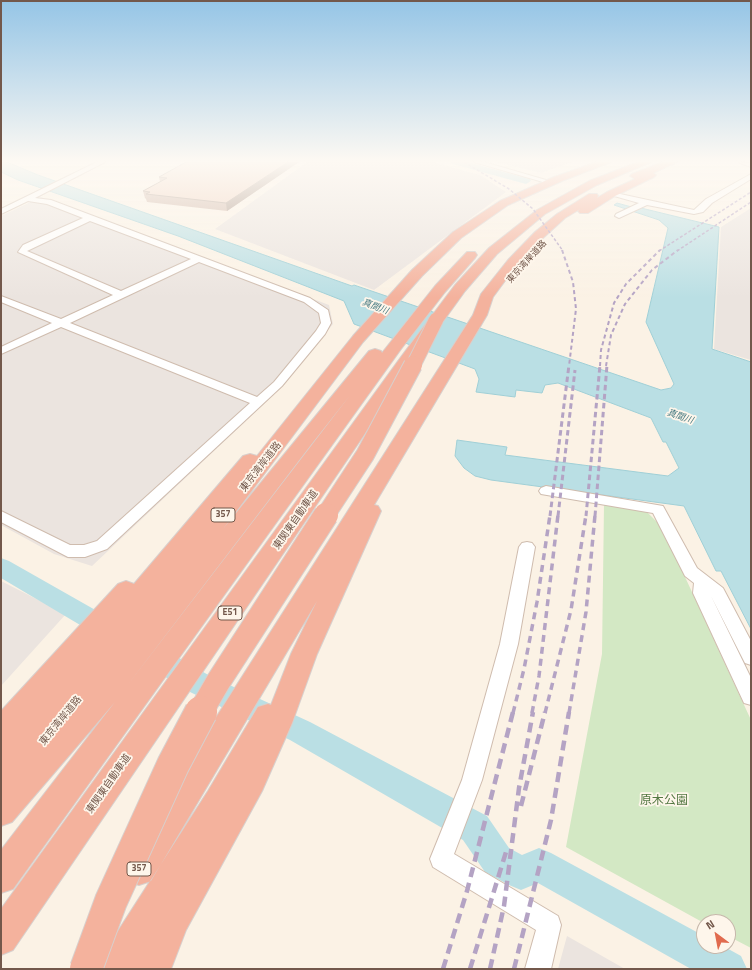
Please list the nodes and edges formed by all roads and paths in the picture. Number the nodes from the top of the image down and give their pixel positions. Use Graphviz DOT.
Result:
graph roads {
  1 [pos="10,207"];
  2 [pos="62,207"];
  3 [pos="498,207"];
  4 [pos="513,207"];
  5 [pos="532,207"];
  6 [pos="549,207"];
  7 [pos="563,207"];
  8 [pos="575,207"];
  9 [pos="589,207"];
  10 [pos="636,207"];
  11 [pos="667,207"];
  12 [pos="702,207"];
  13 [pos="1,212"];
  14 [pos="524,212"];
  15 [pos="619,216"];
  16 [pos="90,218"];
  17 [pos="478,248"];
  18 [pos="198,259"];
  19 [pos="512,263"];
  20 [pos="425,264"];
  21 [pos="453,285"];
  22 [pos="495,293"];
  23 [pos="121,295"];
  24 [pos="1,299"];
  25 [pos="436,320"];
  26 [pos="61,323"];
  27 [pos="358,339"];
  28 [pos="1,351"];
  29 [pos="258,402"];
  30 [pos="396,450"];
  31 [pos="546,491"];
  32 [pos="1,516"];
  33 [pos="527,547"];
  34 [pos="703,582"];
  35 [pos="751,658"];
  36 [pos="67,683"];
  37 [pos="751,697"];
  38 [pos="1,731"];
  39 [pos="1,760"];
  40 [pos="243,778"];
  41 [pos="1,795"];
  42 [pos="1,811"];
  43 [pos="1,877"];
  44 [pos="1,938"];
  45 [pos="77,969"];
  46 [pos="86,969"];
  47 [pos="115,969"];
  48 [pos="153,969"];
  49 [pos="538,969"];
  1 -- 13 [label="street"];
  2 -- 16 [label="street"];
  3 -- 20 [label="highway, 東京湾岸道路 / 357"];
  4 -- 20 [label="highway"];
  5 -- 14 [label="highway, 東関東自動車道 / E51"];
  6 -- 21 [label="highway, 東関東自動車道 / E51"];
  7 -- 19 [label="highway"];
  8 -- 19 [label="highway, 東京湾岸道路 / 357"];
  9 -- 22 [label="highway, 東京湾岸道路 / 357"];
  10 -- 15 [label="street"];
  11 -- 12 [label="street"];
  16 -- 18 [label="street"];
  16 -- 23 [label="street"];
  17 -- 21 [label="highway, 東関東自動車道 / E51"];
  18 -- 23 [label="street"];
  18 -- 29 [label="street"];
  19 -- 22 [label="highway, 東京湾岸道路 / 357"];
  20 -- 27 [label="highway, 東京湾岸道路 / 357"];
  21 -- 25 [label="highway, 東関東自動車道 / E51"];
  21 -- 42 [label="highway"];
  21 -- 43 [label="highway, 東関東自動車道 / E51"];
  22 -- 30 [label="highway, 東京湾岸道路 / 357"];
  23 -- 26 [label="street"];
  24 -- 26 [label="street"];
  25 -- 44 [label="highway, 東関東自動車道 / E51, bridge"];
  25 -- 46 [label="highway, bridge"];
  26 -- 28 [label="street"];
  26 -- 29 [label="street"];
  27 -- 36 [label="highway, 東京湾岸道路 / 357"];
  27 -- 36 [label="highway"];
  29 -- 32 [label="street"];
  30 -- 40 [label="highway"];
  30 -- 45 [label="highway, 東京湾岸道路 / 357"];
  31 -- 34 [label="street"];
  33 -- 49 [label="street"];
  34 -- 35 [label="street"];
  34 -- 37 [label="street"];
  36 -- 38 [label="highway"];
  36 -- 39 [label="highway"];
  36 -- 41 [label="highway, 東京湾岸道路 / 357"];
  40 -- 47 [label="highway"];
  40 -- 48 [label="highway"];
}
